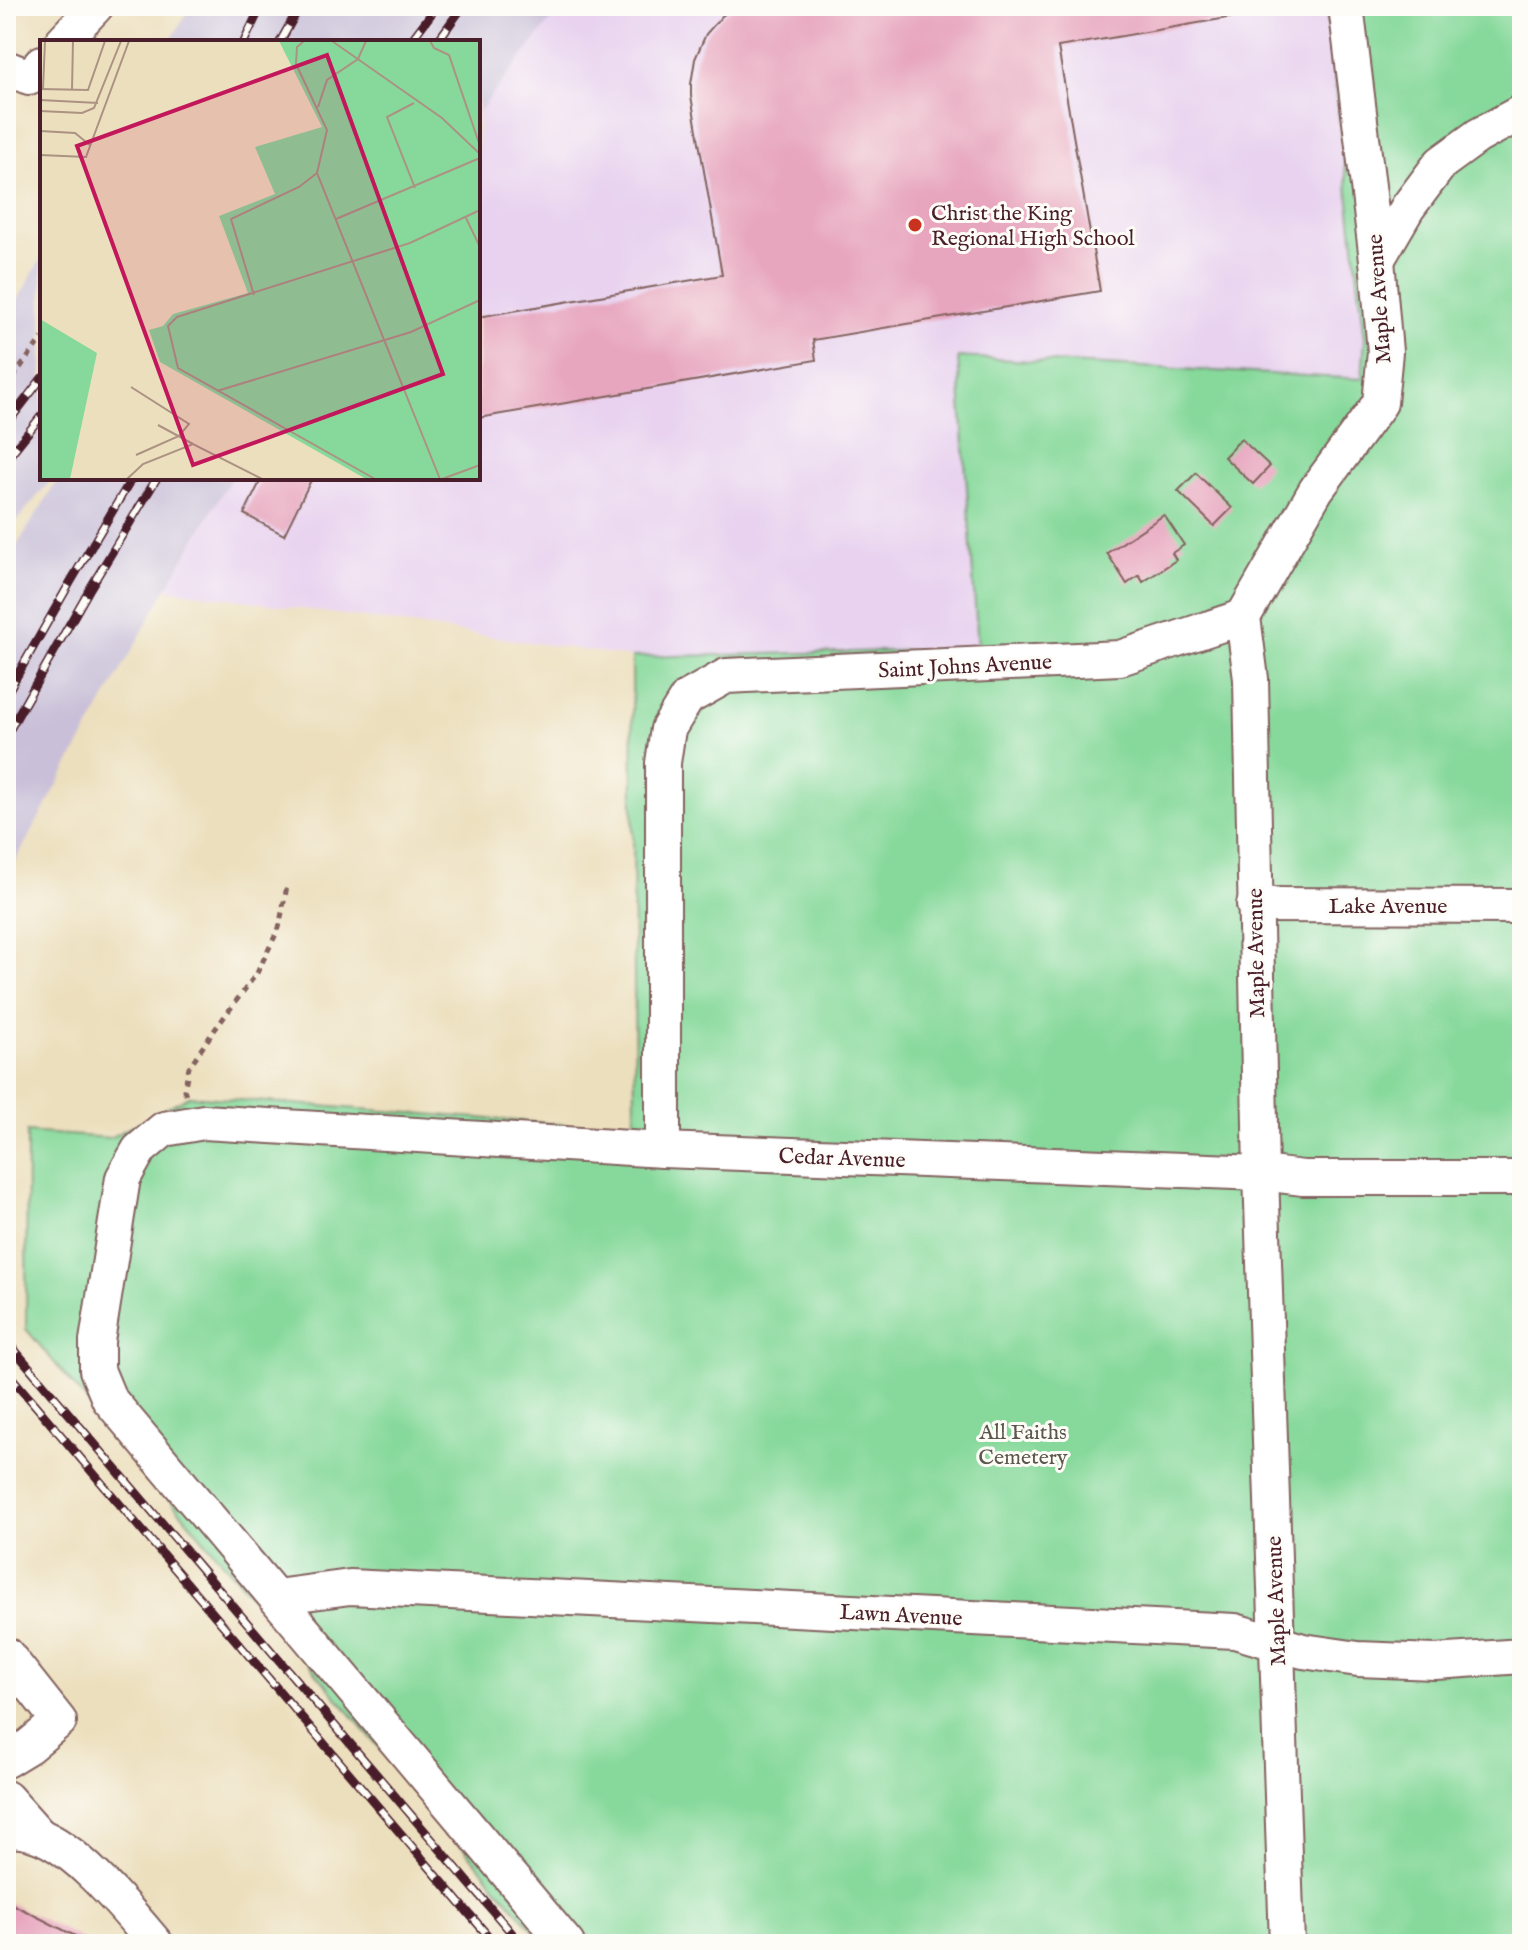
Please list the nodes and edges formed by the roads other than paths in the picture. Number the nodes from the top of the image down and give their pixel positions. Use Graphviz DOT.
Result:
graph roads {
  1 [pos="1346,6"];
  2 [pos="1522,112"];
  3 [pos="1377,260"];
  4 [pos="1243,617"];
  5 [pos="1254,905"];
  6 [pos="1522,906"];
  7 [pos="663,1150"];
  8 [pos="1261,1173"];
  9 [pos="1522,1178"];
  10 [pos="276,1597"];
  11 [pos="1276,1643"];
  12 [pos="6,1654"];
  13 [pos="1522,1656"];
  14 [pos="6,1760"];
  15 [pos="6,1798"];
  16 [pos="22,1832"];
  17 [pos="156,1944"];
  18 [pos="567,1944"];
  19 [pos="1287,1944"];
  1 -- 3 [label="lane, Maple Avenue"];
  2 -- 3 [label="lane"];
  3 -- 4 [label="lane, Maple Avenue"];
  4 -- 5 [label="lane, Maple Avenue"];
  4 -- 7 [label="lane, Saint Johns Avenue"];
  5 -- 6 [label="lane, Lake Avenue"];
  5 -- 8 [label="lane, Maple Avenue"];
  7 -- 8 [label="lane, Cedar Avenue"];
  7 -- 10 [label="lane, Cedar Avenue"];
  8 -- 9 [label="lane, Cedar Avenue"];
  8 -- 11 [label="lane, Maple Avenue"];
  10 -- 11 [label="lane, Lawn Avenue"];
  10 -- 18 [label="lane"];
  11 -- 13 [label="lane, Lawn Avenue"];
  11 -- 19 [label="lane, Maple Avenue"];
  12 -- 14 [label="lane"];
  15 -- 16 [label="lane"];
  16 -- 17 [label="lane"];
}
